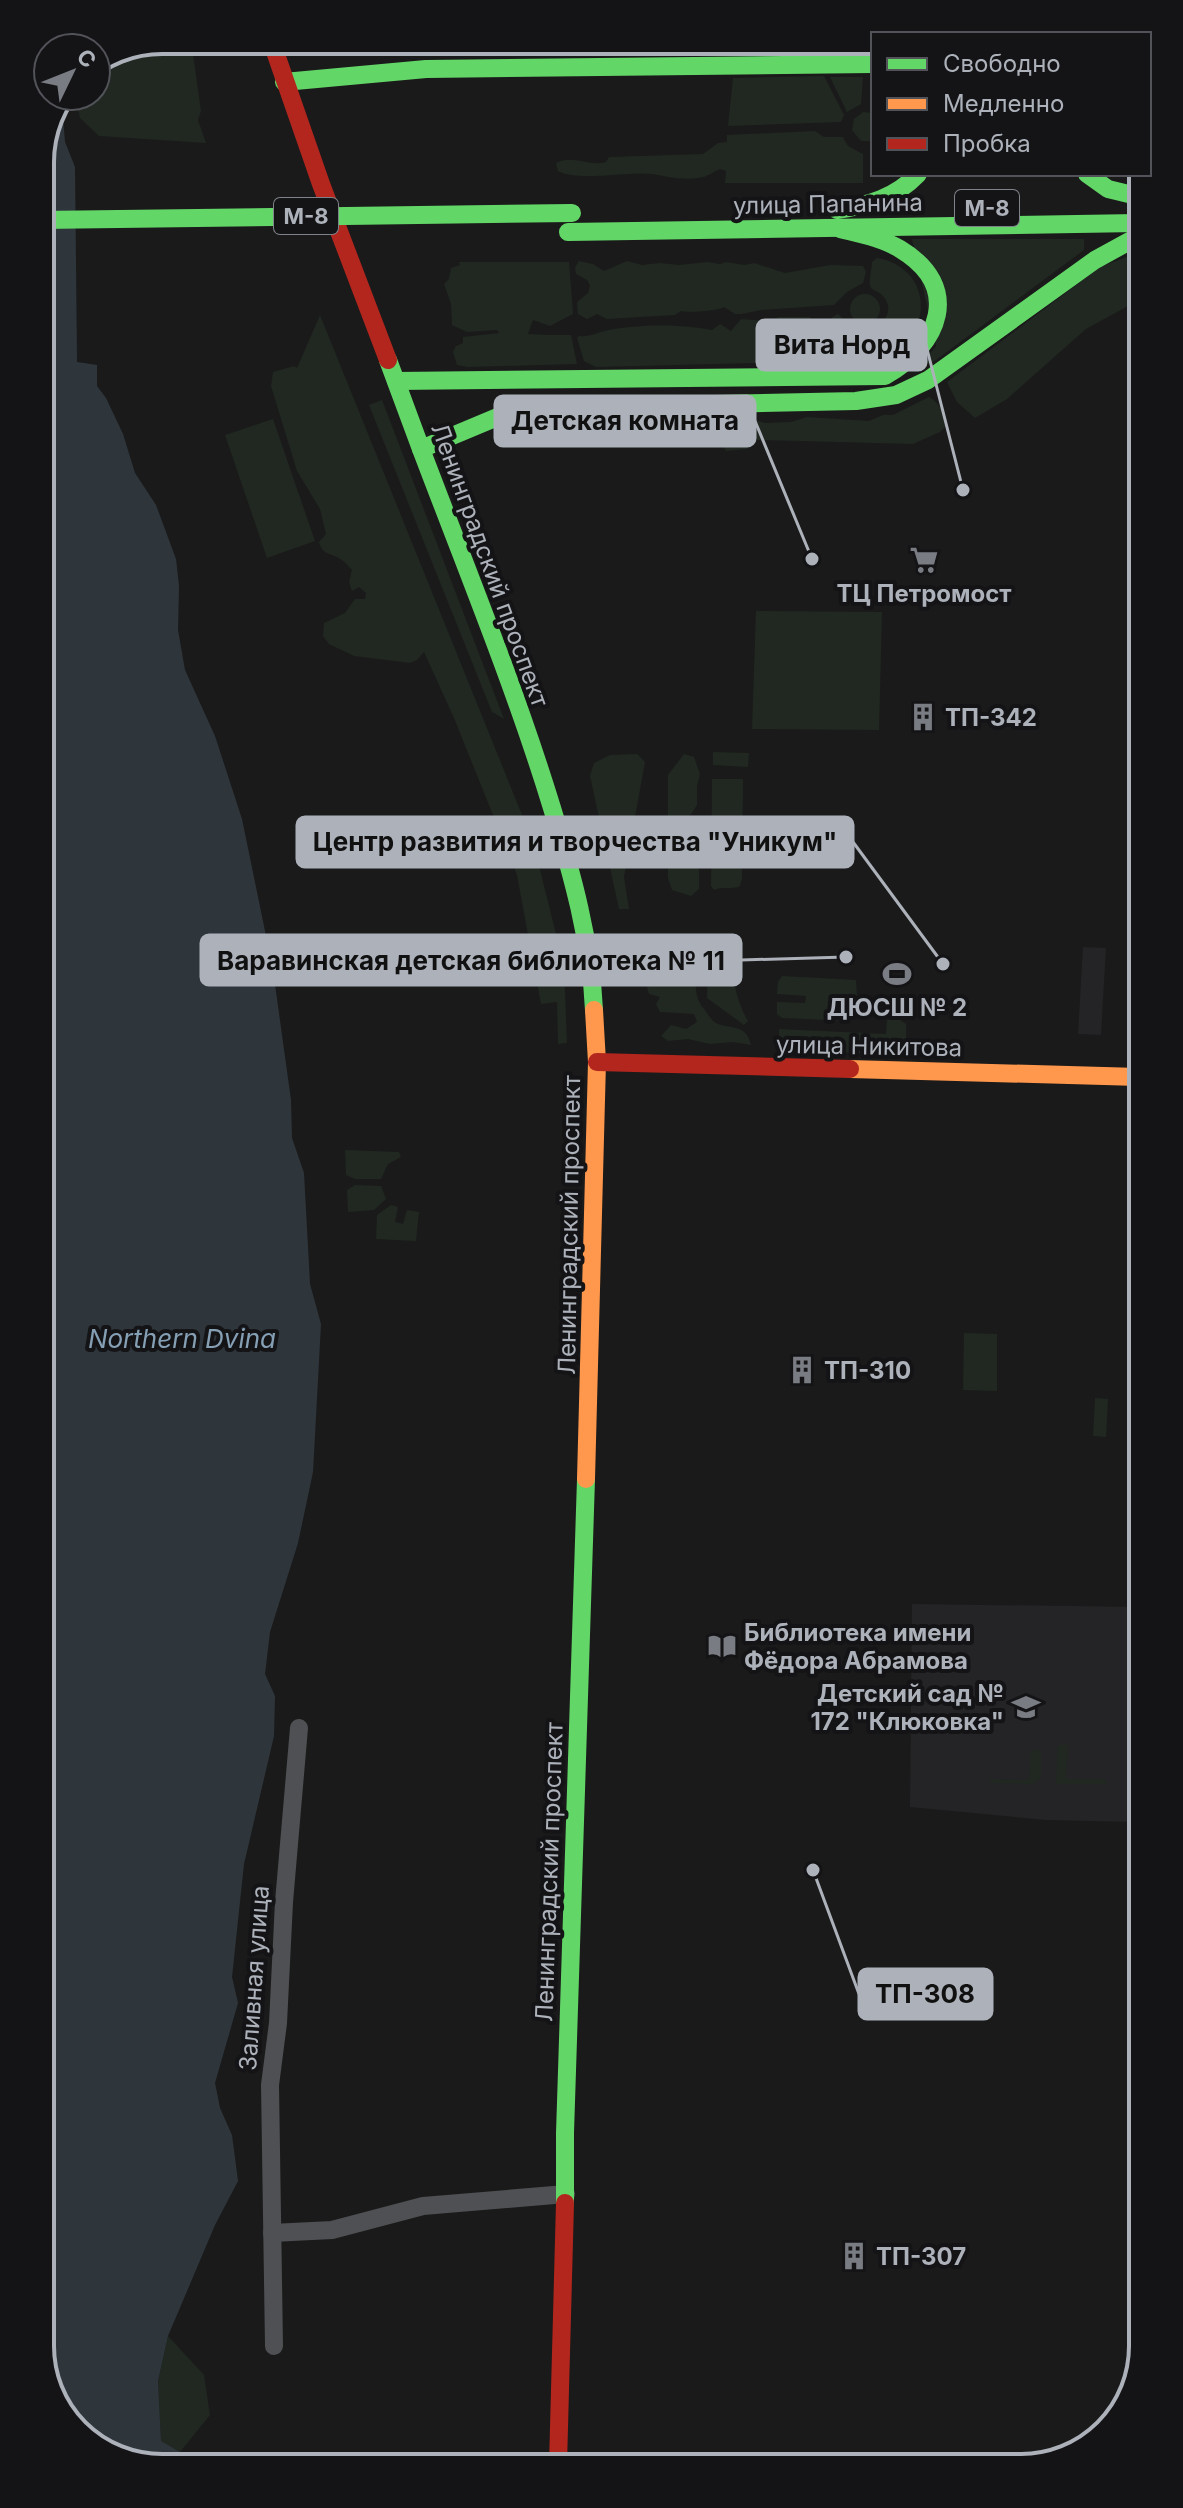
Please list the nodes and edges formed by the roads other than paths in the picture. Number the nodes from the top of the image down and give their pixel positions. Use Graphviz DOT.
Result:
graph roads {
  1 [pos="275,54"];
  2 [pos="871,64"];
  3 [pos="284,82"];
  4 [pos="916,176"];
  5 [pos="1090,176"];
  6 [pos="1129,194"];
  7 [pos="1129,206"];
  8 [pos="807,210"];
  9 [pos="837,210"];
  10 [pos="580,213"];
  11 [pos="54,220"];
  12 [pos="1129,223"];
  13 [pos="840,229"];
  14 [pos="560,232"];
  15 [pos="328,235"];
  16 [pos="360,235"];
  17 [pos="1129,241"];
  18 [pos="396,381"];
  19 [pos="421,449"];
  20 [pos="597,1062"];
  21 [pos="1129,1077"];
  22 [pos="299,1728"];
  23 [pos="566,2194"];
  24 [pos="272,2233"];
  25 [pos="274,2346"];
  26 [pos="558,2454"];
  1 -- 3 [label="main road, Ленинградский проспект"];
  2 -- 3 [label="main road"];
  3 -- 18 [label="main road, Ленинградский проспект"];
  4 -- 9 [label="main road"];
  5 -- 6 [label="main road"];
  7 -- 9 [label="main road, улица Папанина / М-8"];
  8 -- 9 [label="main road, улица Папанина"];
  10 -- 11 [label="main road, М-8, bridge"];
  12 -- 13 [label="main road, улица Папанина / М-8"];
  13 -- 14 [label="main road, улица Папанина"];
  13 -- 18 [label="main road"];
  15 -- 16 [label="main road, М-8"];
  17 -- 19 [label="main road"];
  18 -- 19 [label="main road, Ленинградский проспект"];
  19 -- 20 [label="main road, Ленинградский проспект"];
  20 -- 21 [label="main road, улица Никитова"];
  20 -- 23 [label="main road, Ленинградский проспект"];
  22 -- 24 [label="street, Заливная улица"];
  23 -- 24 [label="street"];
  23 -- 26 [label="main road, Ленинградский проспект"];
  24 -- 25 [label="street, Заливная улица"];
}
